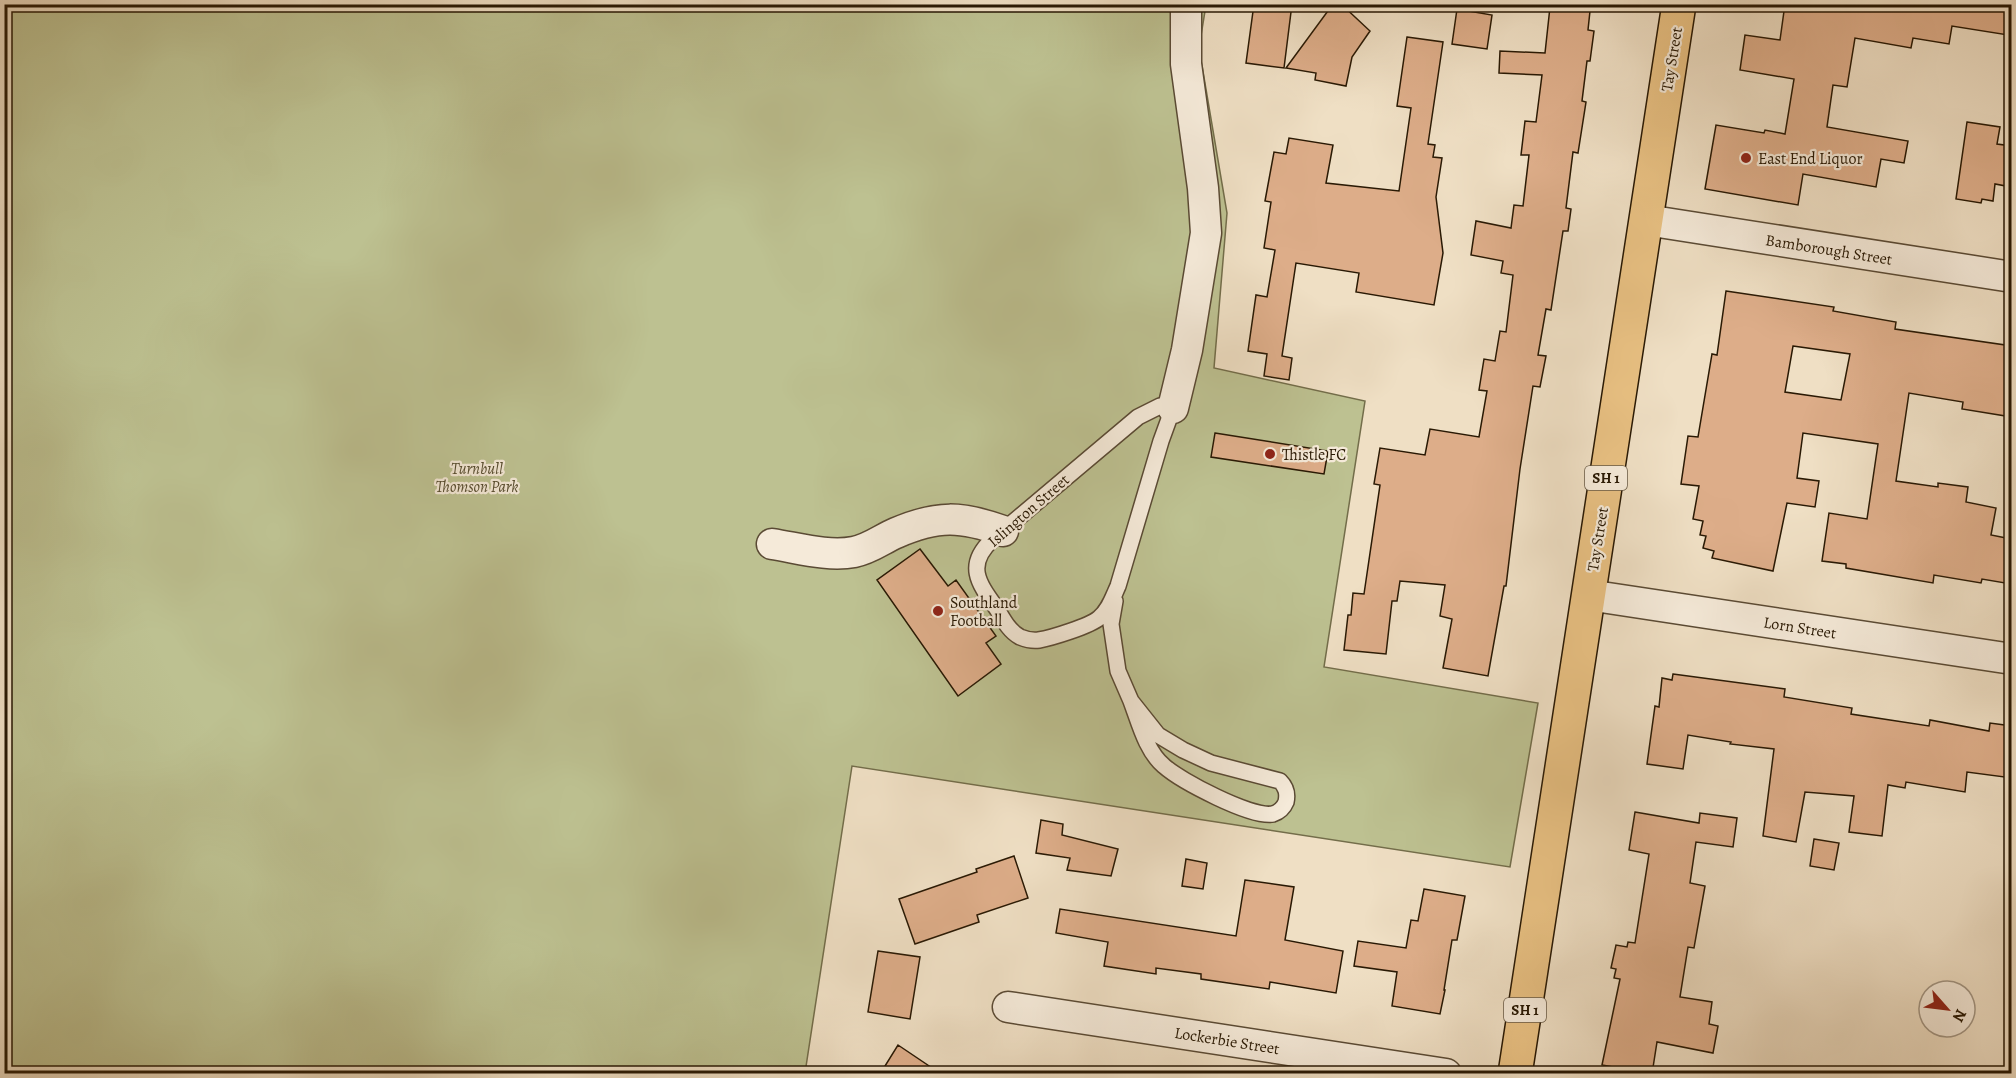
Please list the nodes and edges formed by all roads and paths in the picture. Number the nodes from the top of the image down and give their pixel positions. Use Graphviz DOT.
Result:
graph roads {
  1 [pos="1186,4"];
  2 [pos="1679,4"];
  3 [pos="1646,220"];
  4 [pos="2012,277"];
  5 [pos="1173,408"];
  6 [pos="1003,531"];
  7 [pos="772,544"];
  8 [pos="1118,586"];
  9 [pos="1588,595"];
  10 [pos="2012,659"];
  11 [pos="1131,701"];
  12 [pos="1008,1007"];
  13 [pos="1446,1074"];
  14 [pos="1515,1074"];
  1 -- 5 [label="street, Islington Street"];
  2 -- 3 [label="highway, Tay Street / SH 1"];
  3 -- 4 [label="street, Bamborough Street"];
  3 -- 9 [label="highway, Tay Street / SH 1"];
  5 -- 6 [label="lane, Islington Street"];
  5 -- 8 [label="lane, Islington Street"];
  6 -- 7 [label="street"];
  6 -- 8 [label="lane, Islington Street"];
  8 -- 11 [label="lane"];
  9 -- 10 [label="street, Lorn Street"];
  9 -- 14 [label="highway, Tay Street / SH 1"];
  11 -- 11 [label="lane"];
  12 -- 13 [label="street, Lockerbie Street"];
}
